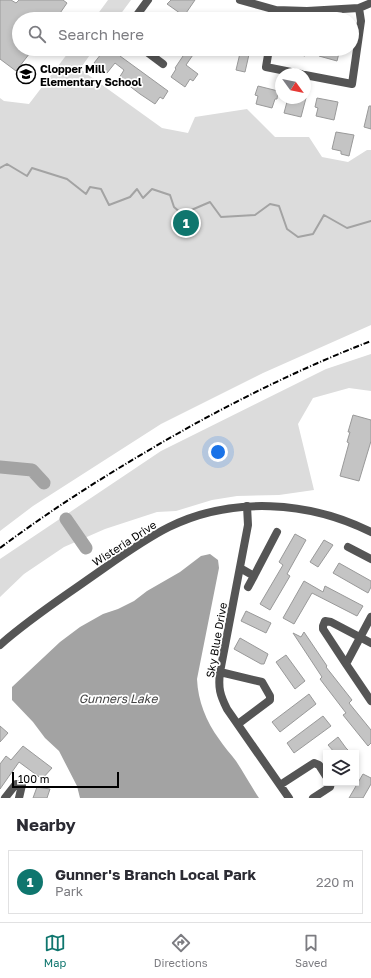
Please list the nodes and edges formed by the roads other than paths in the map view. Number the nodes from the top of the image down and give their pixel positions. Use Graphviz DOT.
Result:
graph roads {
  1 [pos="148,0"];
  2 [pos="240,0"];
  3 [pos="371,3"];
  4 [pos="358,8"];
  5 [pos="276,10"];
  6 [pos="139,12"];
  7 [pos="359,12"];
  8 [pos="359,12"];
  9 [pos="359,35"];
  10 [pos="152,56"];
  11 [pos="268,56"];
  12 [pos="356,56"];
  13 [pos="163,64"];
  14 [pos="275,69"];
  15 [pos="311,76"];
  16 [pos="248,506"];
  17 [pos="277,532"];
  18 [pos="371,532"];
  19 [pos="348,547"];
  20 [pos="371,559"];
  21 [pos="240,568"];
  22 [pos="254,576"];
  23 [pos="248,587"];
  24 [pos="371,618"];
  25 [pos="361,637"];
  26 [pos="371,643"];
  27 [pos="0,645"];
  28 [pos="346,664"];
  29 [pos="220,672"];
  30 [pos="371,701"];
  31 [pos="238,724"];
  32 [pos="323,771"];
  33 [pos="280,785"];
  34 [pos="330,786"];
  35 [pos="5,798"];
  36 [pos="19,798"];
  37 [pos="289,798"];
  38 [pos="313,798"];
  1 -- 6 [label="street"];
  2 -- 5 [label="street"];
  3 -- 4 [label="street"];
  4 -- 5 [label="street"];
  4 -- 7 [label="street"];
  8 -- 9 [label="street"];
  10 -- 13 [label="street"];
  11 -- 14 [label="street"];
  12 -- 15 [label="street"];
  16 -- 18 [label="street, Wisteria Drive"];
  16 -- 21 [label="street, Sky Blue Drive"];
  16 -- 27 [label="street, Wisteria Drive"];
  17 -- 22 [label="street"];
  19 -- 20 [label="street"];
  21 -- 22 [label="street"];
  21 -- 29 [label="street, Sky Blue Drive"];
  22 -- 23 [label="street"];
  24 -- 25 [label="street"];
  25 -- 26 [label="street"];
  25 -- 28 [label="street"];
  25 -- 28 [label="street"];
  28 -- 30 [label="street"];
  29 -- 31 [label="street, Sky Blue Drive"];
  29 -- 31 [label="street"];
  31 -- 33 [label="street, Sky Blue Drive"];
  32 -- 33 [label="street"];
  33 -- 37 [label="street, Sky Blue Drive"];
  34 -- 38 [label="street"];
  35 -- 36 [label="street"];
}
